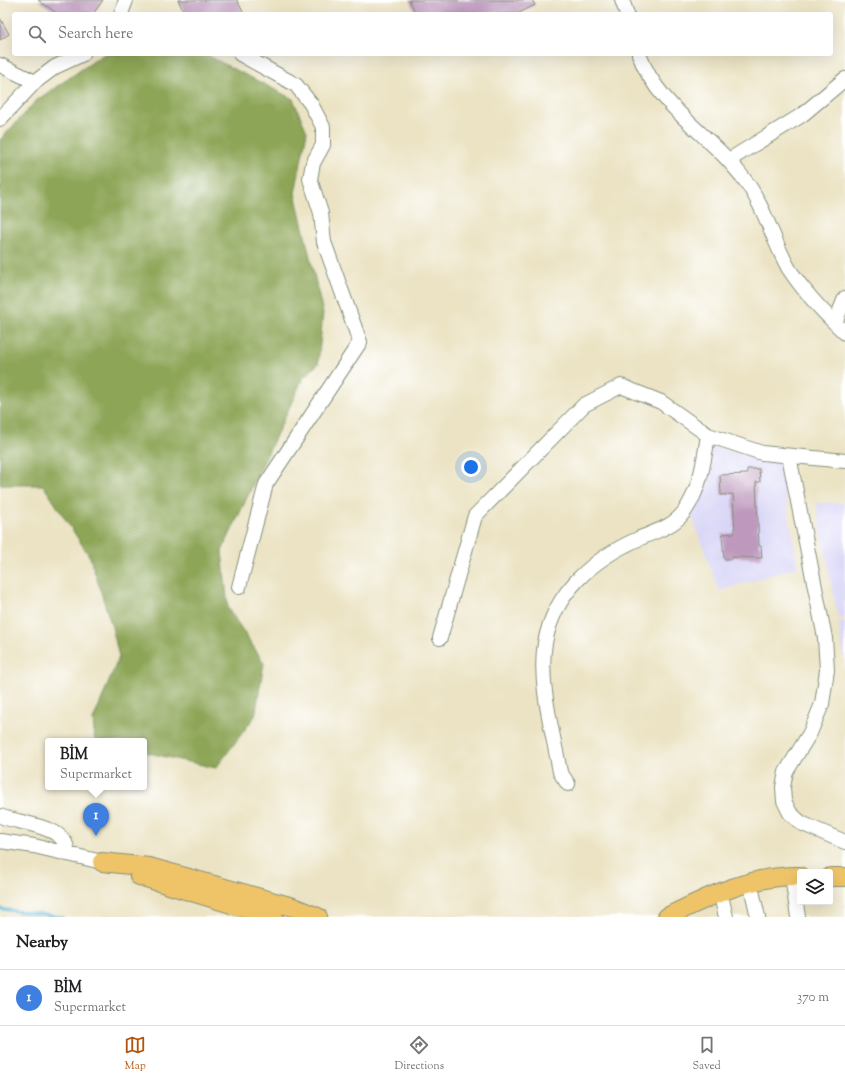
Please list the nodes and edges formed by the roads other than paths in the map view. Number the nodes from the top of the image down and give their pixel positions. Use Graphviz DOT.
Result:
graph roads {
  1 [pos="79,56"];
  2 [pos="244,56"];
  3 [pos="640,56"];
  4 [pos="0,65"];
  5 [pos="845,79"];
  6 [pos="34,82"];
  7 [pos="0,119"];
  8 [pos="729,160"];
  9 [pos="845,298"];
  10 [pos="835,323"];
  11 [pos="845,333"];
  12 [pos="708,435"];
  13 [pos="789,456"];
  14 [pos="845,461"];
  15 [pos="239,587"];
  16 [pos="440,638"];
  17 [pos="568,784"];
  18 [pos="0,816"];
  19 [pos="0,841"];
  20 [pos="845,842"];
  21 [pos="67,854"];
  22 [pos="102,862"];
  23 [pos="796,876"];
  24 [pos="833,877"];
  25 [pos="845,877"];
  26 [pos="750,882"];
  27 [pos="720,892"];
  28 [pos="692,911"];
  29 [pos="274,917"];
  30 [pos="318,917"];
  31 [pos="667,917"];
  32 [pos="726,917"];
  33 [pos="758,917"];
  34 [pos="798,917"];
  1 -- 6 [label="street"];
  2 -- 15 [label="street"];
  3 -- 8 [label="street"];
  4 -- 6 [label="street"];
  5 -- 8 [label="street"];
  6 -- 7 [label="street"];
  8 -- 10 [label="street"];
  9 -- 10 [label="street"];
  10 -- 11 [label="street"];
  12 -- 13 [label="street"];
  12 -- 16 [label="street"];
  12 -- 17 [label="street"];
  13 -- 14 [label="street"];
  13 -- 20 [label="street"];
  18 -- 21 [label="street"];
  19 -- 21 [label="street"];
  21 -- 22 [label="street"];
  22 -- 29 [label="main road"];
  22 -- 30 [label="main road"];
  23 -- 26 [label="main road"];
  23 -- 34 [label="street"];
  24 -- 25 [label="main road"];
  26 -- 27 [label="main road"];
  26 -- 33 [label="street"];
  27 -- 28 [label="main road"];
  27 -- 32 [label="street"];
  28 -- 31 [label="main road"];
}
